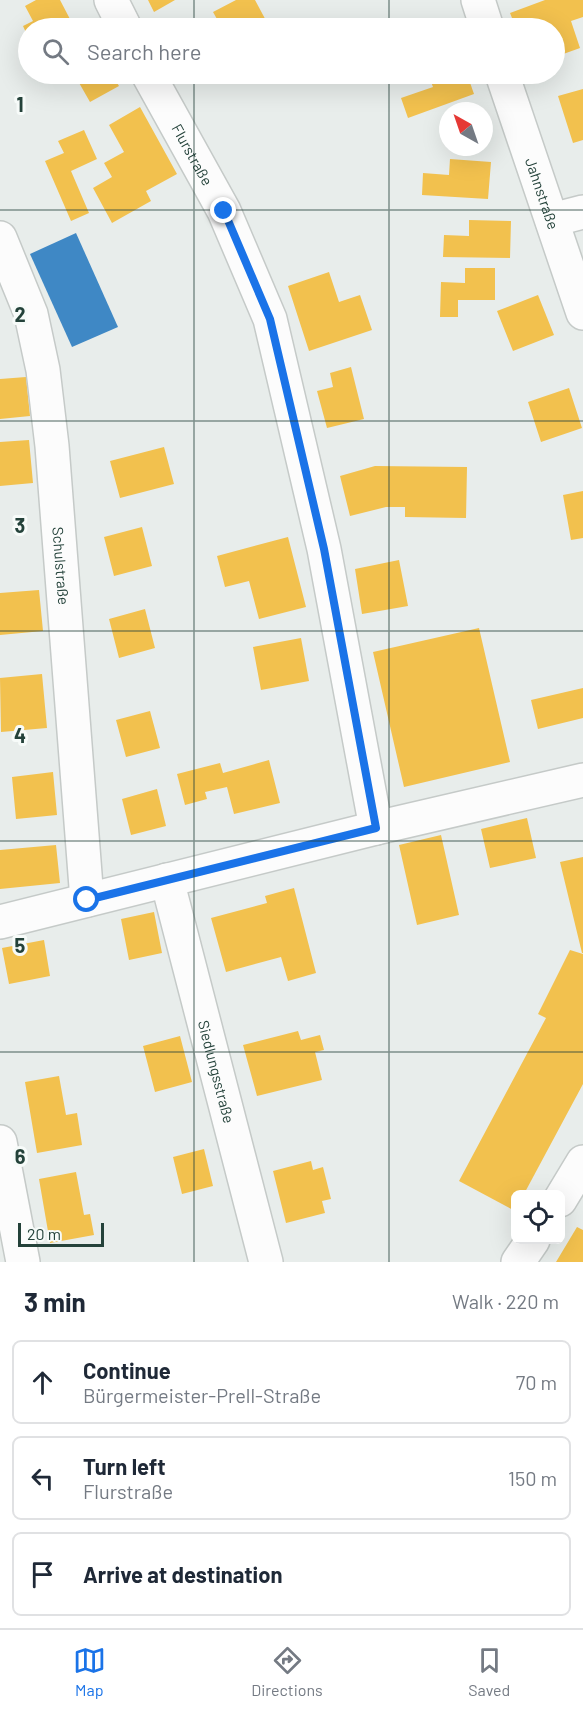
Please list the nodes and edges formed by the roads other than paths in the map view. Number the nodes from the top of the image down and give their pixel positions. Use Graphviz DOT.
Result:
graph roads {
  1 [pos="111,0"];
  2 [pos="478,0"];
  3 [pos="120,18"];
  4 [pos="484,18"];
  5 [pos="154,84"];
  6 [pos="505,84"];
  7 [pos="583,212"];
  8 [pos="552,220"];
  9 [pos="0,238"];
  10 [pos="583,313"];
  11 [pos="583,780"];
  12 [pos="376,828"];
  13 [pos="167,880"];
  14 [pos="87,900"];
  15 [pos="0,922"];
  16 [pos="0,1142"];
  17 [pos="530,1244"];
  18 [pos="23,1262"];
  19 [pos="266,1262"];
  20 [pos="518,1262"];
  1 -- 3 [label="street"];
  2 -- 4 [label="street"];
  5 -- 12 [label="street, Flurstraße"];
  6 -- 8 [label="street, Jahnstraße"];
  7 -- 8 [label="street"];
  8 -- 10 [label="street, Jahnstraße"];
  9 -- 14 [label="street, Schulstraße"];
  11 -- 12 [label="street"];
  12 -- 13 [label="street"];
  13 -- 14 [label="street"];
  13 -- 19 [label="street, Siedlungsstraße"];
  14 -- 15 [label="street"];
  16 -- 18 [label="street"];
  17 -- 20 [label="street"];
}
